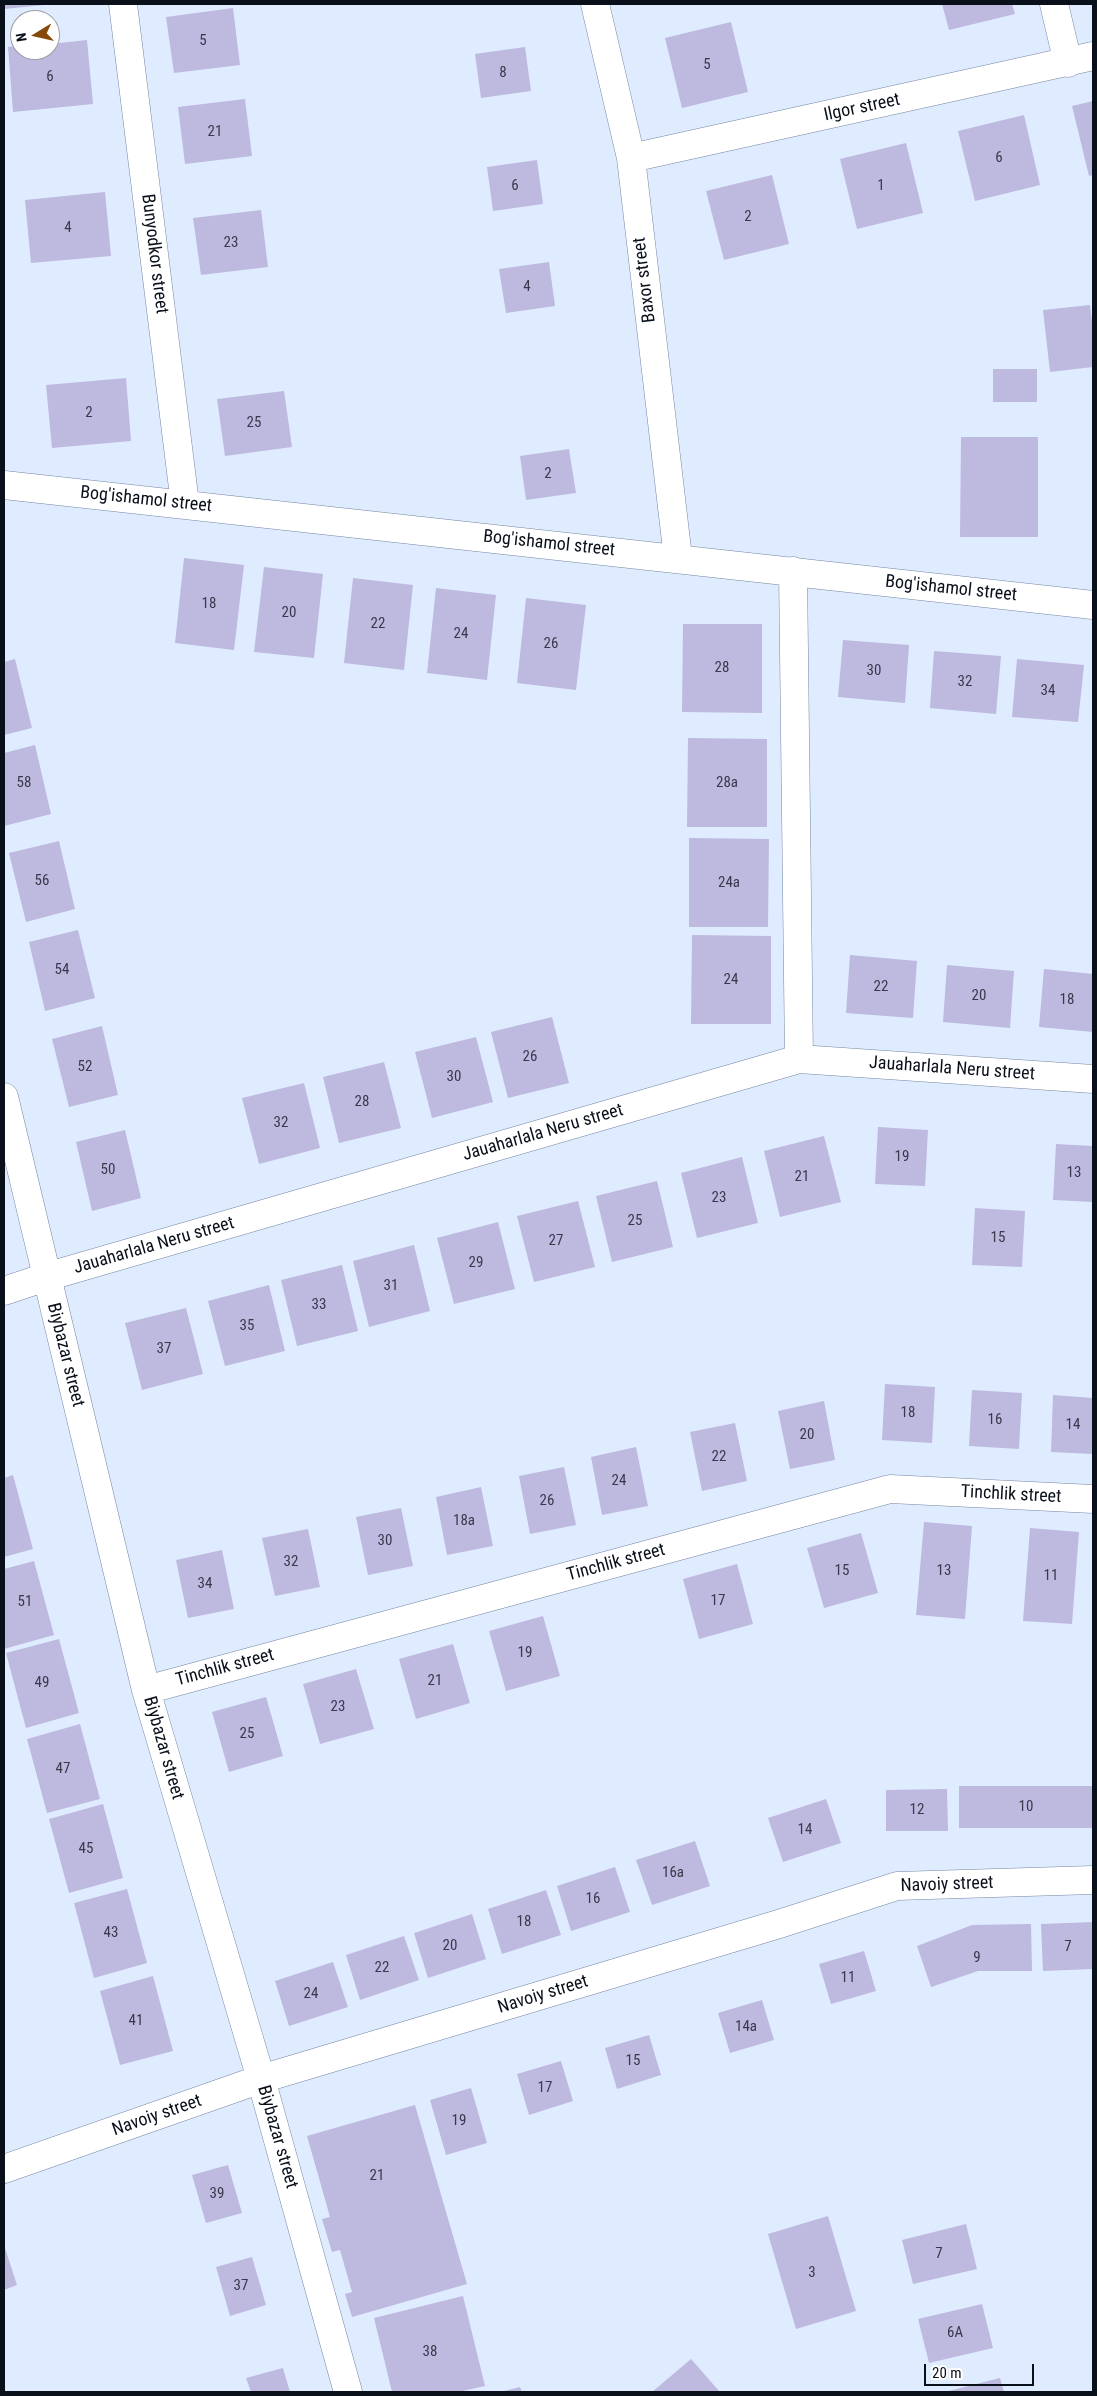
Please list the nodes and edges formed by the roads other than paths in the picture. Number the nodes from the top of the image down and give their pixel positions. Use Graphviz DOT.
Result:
graph roads {
  1 [pos="123,4"];
  2 [pos="595,4"];
  3 [pos="1054,4"];
  4 [pos="1081,59"];
  5 [pos="631,158"];
  6 [pos="4,485"];
  7 [pos="185,504"];
  8 [pos="678,558"];
  9 [pos="793,571"];
  10 [pos="1093,605"];
  11 [pos="799,1059"];
  12 [pos="1093,1079"];
  13 [pos="4,1097"];
  14 [pos="46,1277"];
  15 [pos="4,1291"];
  16 [pos="1093,1499"];
  17 [pos="146,1690"];
  18 [pos="1093,1880"];
  19 [pos="261,2079"];
  20 [pos="4,2169"];
  21 [pos="348,2392"];
  1 -- 7 [label="street, Bunyodkor street"];
  2 -- 5 [label="street, Baxor street"];
  3 -- 4 [label="street"];
  4 -- 5 [label="street, Ilgor street"];
  5 -- 8 [label="street, Baxor street"];
  6 -- 7 [label="street, Bog'ishamol street"];
  7 -- 8 [label="street, Bog'ishamol street"];
  8 -- 9 [label="street, Bog'ishamol street"];
  9 -- 10 [label="street, Bog'ishamol street"];
  9 -- 11 [label="street"];
  11 -- 12 [label="street, Jauaharlala Neru street"];
  11 -- 14 [label="street, Jauaharlala Neru street"];
  13 -- 14 [label="street, Biybazar street"];
  14 -- 15 [label="street, Jauaharlala Neru street"];
  14 -- 17 [label="street, Biybazar street"];
  16 -- 17 [label="street, Tinchlik street"];
  17 -- 19 [label="street, Biybazar street"];
  18 -- 19 [label="street, Navoiy street"];
  19 -- 20 [label="street, Navoiy street"];
  19 -- 21 [label="street, Biybazar street"];
}
